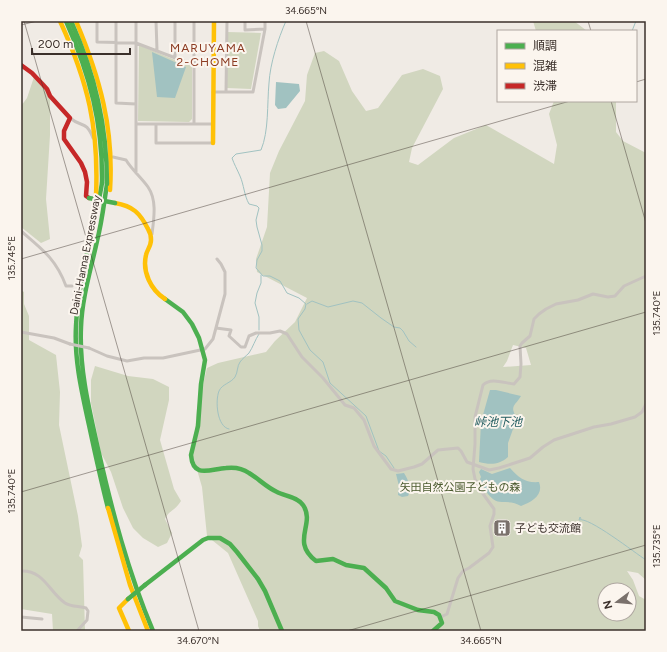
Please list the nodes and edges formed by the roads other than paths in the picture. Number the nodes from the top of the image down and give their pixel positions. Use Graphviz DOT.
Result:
graph roads {
  1 [pos="60,21"];
  2 [pos="66,21"];
  3 [pos="71,21"];
  4 [pos="76,21"];
  5 [pos="97,21"];
  6 [pos="116,21"];
  7 [pos="136,21"];
  8 [pos="156,21"];
  9 [pos="175,21"];
  10 [pos="194,21"];
  11 [pos="214,21"];
  12 [pos="226,21"];
  13 [pos="245,21"];
  14 [pos="265,21"];
  15 [pos="265,29"];
  16 [pos="116,42"];
  17 [pos="136,43"];
  18 [pos="157,50"];
  19 [pos="175,58"];
  20 [pos="194,62"];
  21 [pos="214,62"];
  22 [pos="21,65"];
  23 [pos="214,92"];
  24 [pos="226,92"];
  25 [pos="136,104"];
  26 [pos="70,118"];
  27 [pos="136,124"];
  28 [pos="156,124"];
  29 [pos="194,124"];
  30 [pos="213,124"];
  31 [pos="213,143"];
  32 [pos="94,152"];
  33 [pos="113,157"];
  34 [pos="136,173"];
  35 [pos="104,183"];
  36 [pos="21,231"];
  37 [pos="151,237"];
  38 [pos="90,247"];
  39 [pos="96,248"];
  40 [pos="217,259"];
  41 [pos="646,276"];
  42 [pos="72,286"];
  43 [pos="216,328"];
  44 [pos="21,332"];
  45 [pos="202,350"];
  46 [pos="646,404"];
  47 [pos="474,464"];
  48 [pos="21,572"];
  49 [pos="21,617"];
  50 [pos="441,617"];
  51 [pos="42,619"];
  52 [pos="77,631"];
  53 [pos="128,631"];
  54 [pos="148,631"];
  55 [pos="153,631"];
  56 [pos="282,631"];
  57 [pos="433,631"];
  1 -- 38 [label="main road"];
  2 -- 35 [label="main road, Daini-Hanna Expressway, bridge"];
  3 -- 35 [label="main road, Daini-Hanna Expressway, bridge"];
  4 -- 39 [label="main road"];
  5 -- 16 [label="street"];
  6 -- 16 [label="street"];
  7 -- 17 [label="street"];
  8 -- 18 [label="street"];
  9 -- 19 [label="street"];
  10 -- 20 [label="street"];
  11 -- 21 [label="main road"];
  12 -- 24 [label="street"];
  13 -- 15 [label="street"];
  14 -- 15 [label="street"];
  15 -- 24 [label="street"];
  16 -- 17 [label="street"];
  16 -- 25 [label="street"];
  17 -- 18 [label="street"];
  17 -- 25 [label="street"];
  18 -- 19 [label="street"];
  19 -- 20 [label="street"];
  20 -- 21 [label="street"];
  20 -- 29 [label="street"];
  21 -- 23 [label="main road"];
  22 -- 26 [label="main road"];
  23 -- 24 [label="street"];
  23 -- 30 [label="main road"];
  25 -- 27 [label="street"];
  26 -- 32 [label="street"];
  26 -- 37 [label="main road, bridge"];
  27 -- 28 [label="street"];
  27 -- 34 [label="street"];
  28 -- 29 [label="street"];
  28 -- 31 [label="street"];
  29 -- 30 [label="street"];
  30 -- 31 [label="main road"];
  33 -- 34 [label="street"];
  34 -- 37 [label="street"];
  35 -- 38 [label="main road, Daini-Hanna Expressway"];
  35 -- 39 [label="main road, Daini-Hanna Expressway"];
  36 -- 42 [label="street"];
  37 -- 45 [label="main road"];
  38 -- 54 [label="main road, Daini-Hanna Expressway"];
  39 -- 55 [label="main road, Daini-Hanna Expressway"];
  40 -- 43 [label="street"];
  41 -- 47 [label="street"];
  43 -- 45 [label="street"];
  43 -- 47 [label="street"];
  44 -- 45 [label="street, bridge"];
  45 -- 50 [label="main road"];
  46 -- 47 [label="street"];
  47 -- 50 [label="street"];
  48 -- 52 [label="street"];
  49 -- 51 [label="street"];
  50 -- 57 [label="main road"];
  53 -- 56 [label="main road, bridge"];
}
